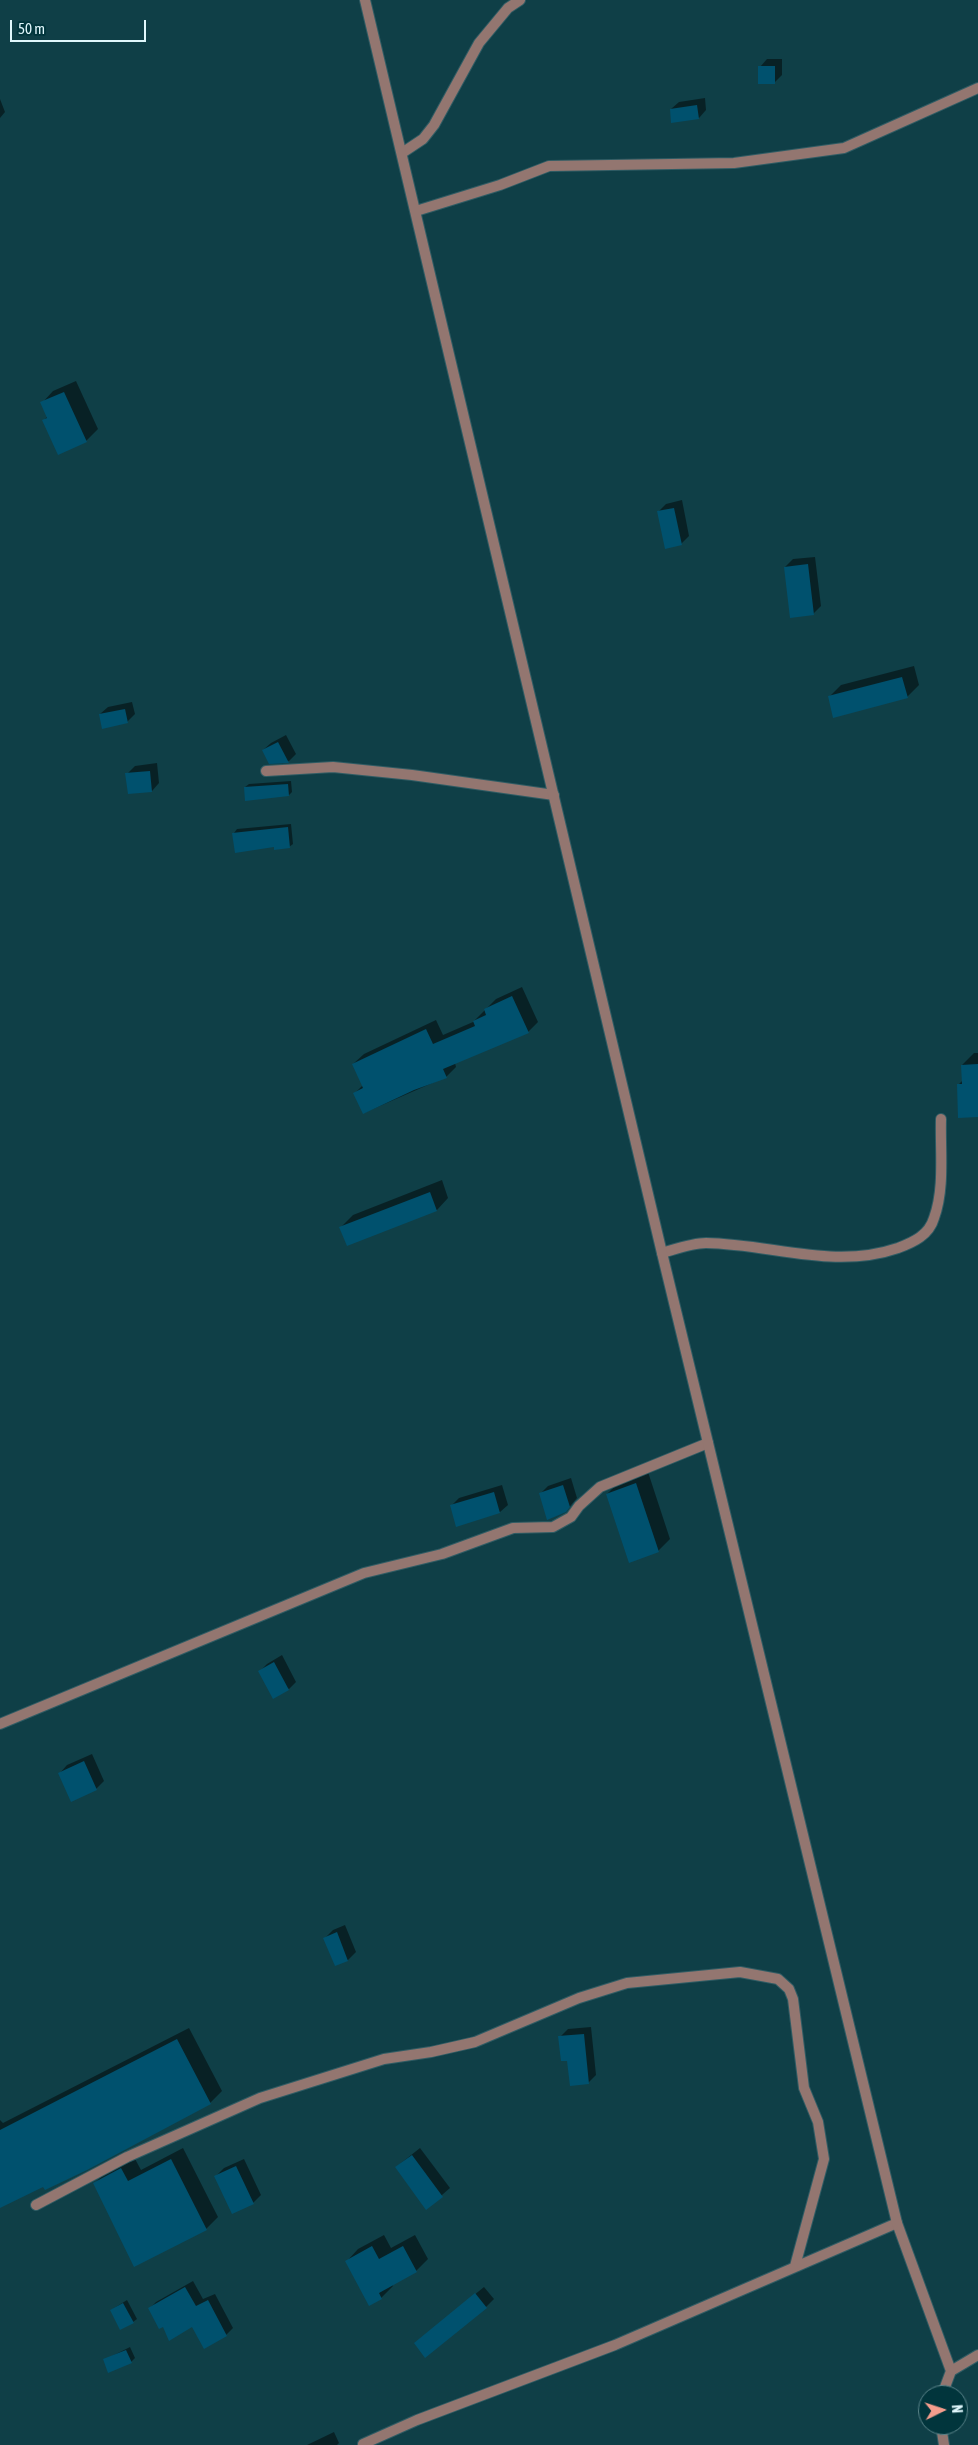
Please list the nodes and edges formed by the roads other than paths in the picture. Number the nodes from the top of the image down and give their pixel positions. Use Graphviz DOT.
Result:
graph roads {
  1 [pos="365,0"];
  2 [pos="520,0"];
  3 [pos="978,88"];
  4 [pos="402,153"];
  5 [pos="416,211"];
  6 [pos="266,771"];
  7 [pos="554,795"];
  8 [pos="941,1120"];
  9 [pos="662,1253"];
  10 [pos="708,1443"];
  11 [pos="0,1724"];
  12 [pos="36,2205"];
  13 [pos="897,2223"];
  14 [pos="795,2266"];
  15 [pos="978,2355"];
  16 [pos="951,2371"];
  17 [pos="946,2385"];
  18 [pos="363,2444"];
  1 -- 4 [label="street"];
  2 -- 4 [label="street"];
  3 -- 5 [label="street"];
  4 -- 5 [label="street"];
  5 -- 7 [label="street"];
  6 -- 7 [label="street"];
  7 -- 9 [label="street"];
  8 -- 9 [label="street"];
  9 -- 10 [label="street"];
  10 -- 11 [label="street"];
  10 -- 13 [label="street"];
  12 -- 14 [label="street"];
  13 -- 14 [label="street"];
  13 -- 16 [label="street"];
  14 -- 18 [label="street"];
  15 -- 16 [label="street"];
  16 -- 17 [label="street"];
}
